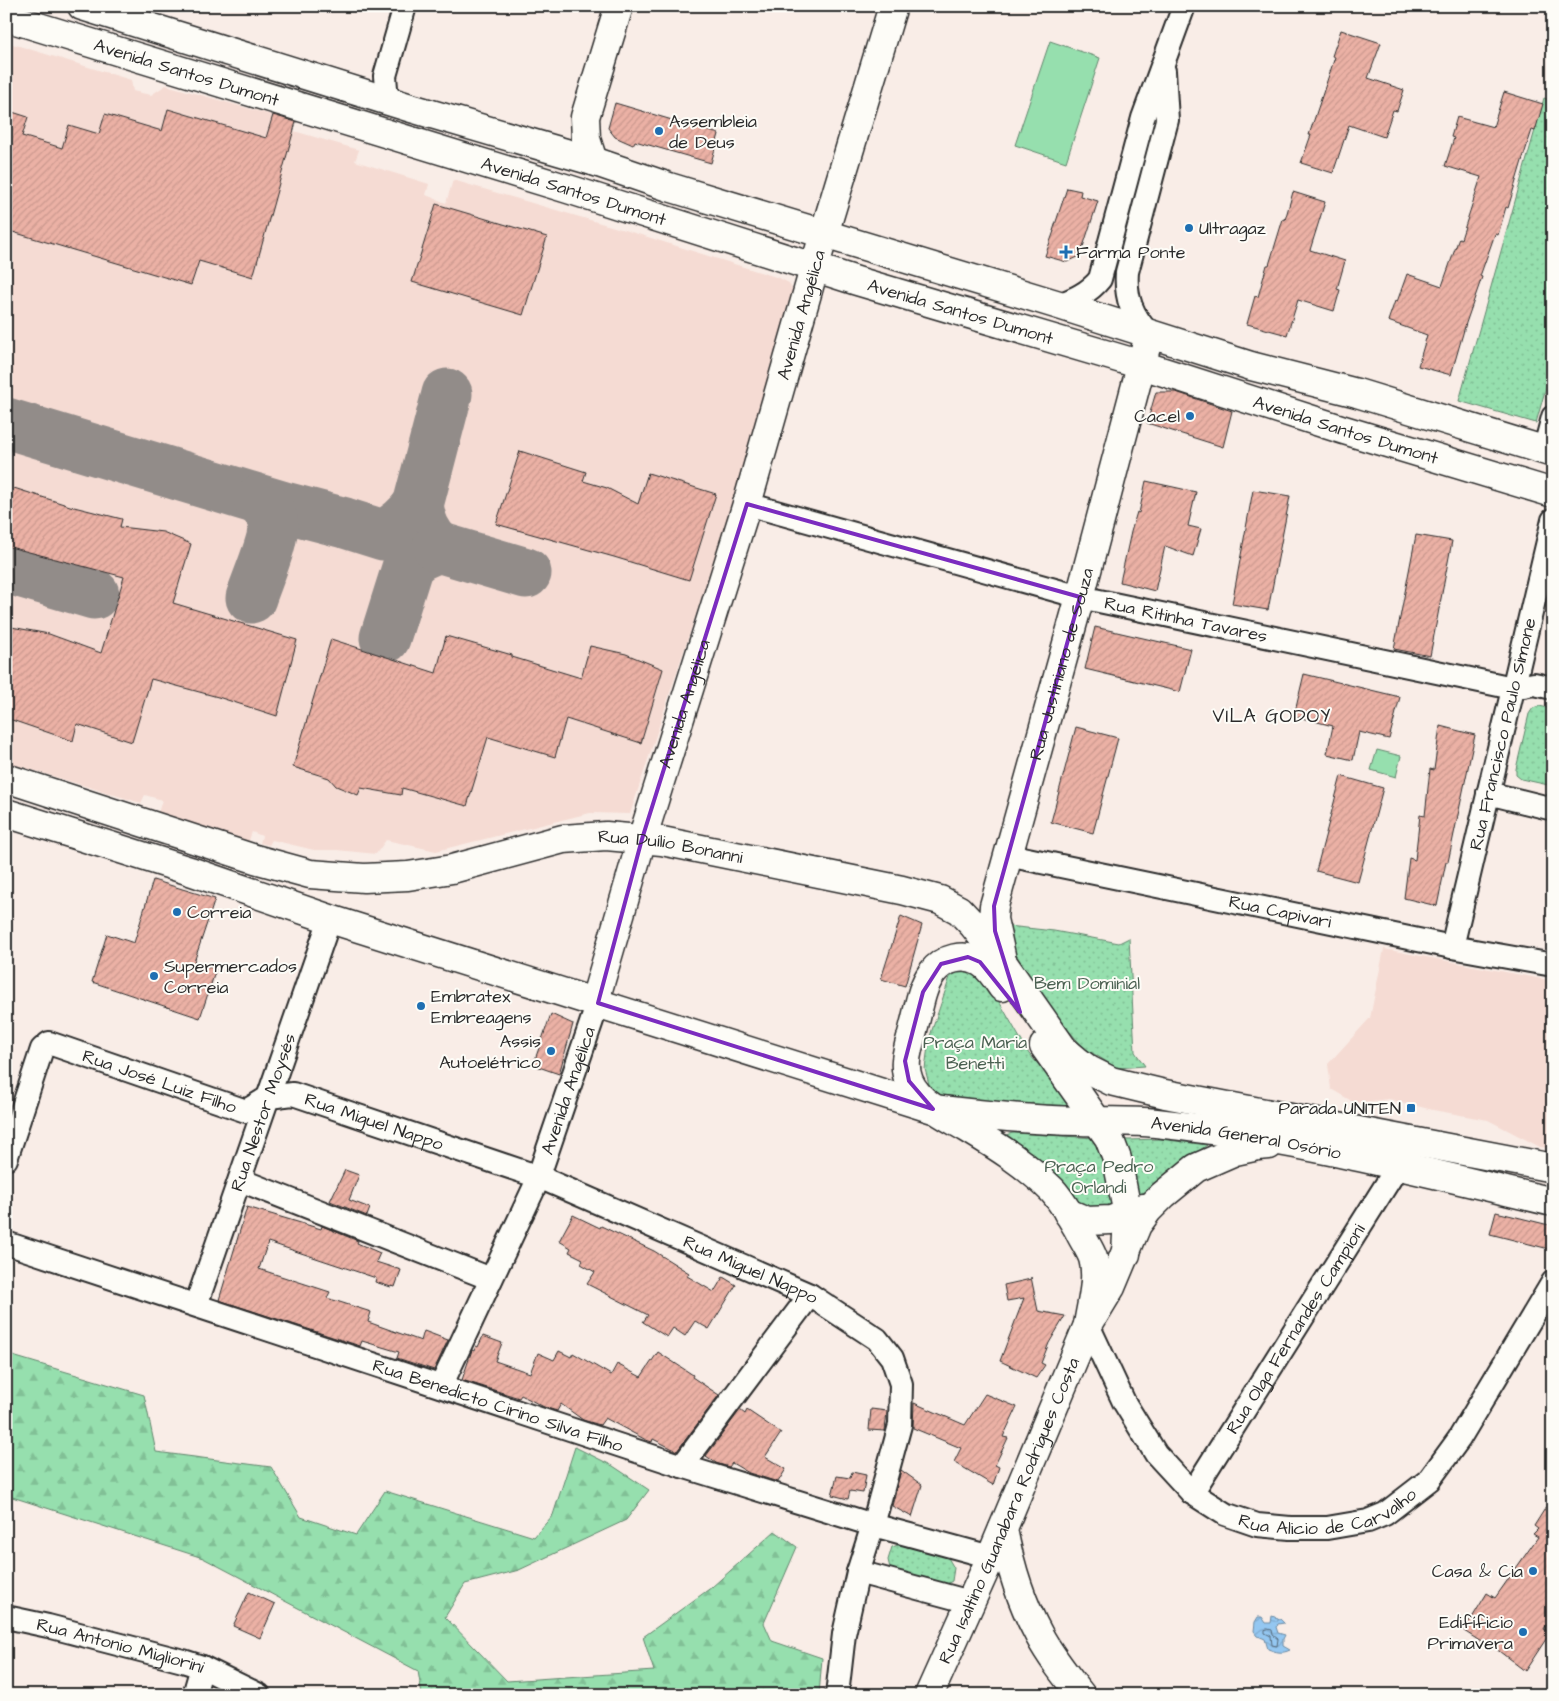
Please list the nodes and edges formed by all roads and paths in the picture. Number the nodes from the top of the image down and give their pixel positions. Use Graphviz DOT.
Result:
graph roads {
  1 [pos="82,6"];
  2 [pos="405,6"];
  3 [pos="619,6"];
  4 [pos="893,6"];
  5 [pos="1184,6"];
  6 [pos="6,17"];
  7 [pos="1164,63"];
  8 [pos="387,100"];
  9 [pos="1145,114"];
  10 [pos="1167,120"];
  11 [pos="388,134"];
  12 [pos="593,161"];
  13 [pos="824,234"];
  14 [pos="816,267"];
  15 [pos="1059,305"];
  16 [pos="1149,334"];
  17 [pos="1142,365"];
  18 [pos="1553,417"];
  19 [pos="1548,452"];
  20 [pos="1553,493"];
  21 [pos="747,504"];
  22 [pos="1553,520"];
  23 [pos="1080,597"];
  24 [pos="1513,688"];
  25 [pos="1553,688"];
  26 [pos="6,778"];
  27 [pos="1488,793"];
  28 [pos="1553,808"];
  29 [pos="6,814"];
  30 [pos="642,839"];
  31 [pos="1008,855"];
  32 [pos="330,919"];
  33 [pos="1452,947"];
  34 [pos="1003,963"];
  35 [pos="1553,965"];
  36 [pos="598,1003"];
  37 [pos="1024,1017"];
  38 [pos="1064,1050"];
  39 [pos="269,1097"];
  40 [pos="933,1109"];
  41 [pos="1098,1121"];
  42 [pos="1300,1145"];
  43 [pos="6,1159"];
  44 [pos="1398,1166"];
  45 [pos="1553,1168"];
  46 [pos="539,1177"];
  47 [pos="240,1180"];
  48 [pos="1163,1195"];
  49 [pos="1553,1202"];
  50 [pos="1068,1213"];
  51 [pos="1128,1215"];
  52 [pos="6,1243"];
  53 [pos="1126,1254"];
  54 [pos="491,1279"];
  55 [pos="1553,1282"];
  56 [pos="810,1295"];
  57 [pos="196,1305"];
  58 [pos="1088,1325"];
  59 [pos="441,1386"];
  60 [pos="682,1466"];
  61 [pos="1192,1493"];
  62 [pos="873,1526"];
  63 [pos="1003,1529"];
  64 [pos="986,1567"];
  65 [pos="858,1572"];
  66 [pos="1022,1598"];
  67 [pos="970,1602"];
  68 [pos="6,1617"];
  69 [pos="202,1667"];
  70 [pos="194,1695"];
  71 [pos="259,1695"];
  72 [pos="837,1695"];
  73 [pos="929,1695"];
  74 [pos="1081,1695"];
  1 -- 8 [label="main road, Avenida Santos Dumont"];
  2 -- 8 [label="street"];
  3 -- 12 [label="main road"];
  4 -- 13 [label="main road, Avenida Angélica"];
  5 -- 7 [label="street"];
  6 -- 11 [label="main road, Avenida Santos Dumont"];
  7 -- 9 [label="street"];
  7 -- 10 [label="street"];
  8 -- 11 [label="main road"];
  8 -- 12 [label="main road, Avenida Santos Dumont"];
  9 -- 10 [label="street"];
  9 -- 15 [label="street"];
  10 -- 16 [label="street"];
  11 -- 14 [label="main road, Avenida Santos Dumont"];
  12 -- 13 [label="main road, Avenida Santos Dumont"];
  13 -- 14 [label="main road, Avenida Angélica"];
  13 -- 15 [label="main road, Avenida Santos Dumont"];
  14 -- 17 [label="main road, Avenida Santos Dumont"];
  14 -- 21 [label="main road, Avenida Angélica"];
  15 -- 16 [label="main road, Avenida Santos Dumont"];
  16 -- 17 [label="main road"];
  16 -- 19 [label="main road, Avenida Santos Dumont"];
  17 -- 20 [label="main road, Avenida Santos Dumont"];
  17 -- 23 [label="main road, Rua Justiniano de Souza"];
  18 -- 19 [label="street"];
  21 -- 23 [label="street, Rua Ritinha Tavares"];
  21 -- 30 [label="main road, Avenida Angélica"];
  22 -- 24 [label="street, Rua Francisco Paulo Simone"];
  23 -- 24 [label="street, Rua Ritinha Tavares"];
  23 -- 31 [label="main road, Rua Justiniano de Souza"];
  24 -- 25 [label="street, Rua Ritinha Tavares"];
  24 -- 27 [label="street, Rua Francisco Paulo Simone"];
  26 -- 30 [label="main road, Rua Duílio Bonanni"];
  27 -- 28 [label="street"];
  27 -- 33 [label="street, Rua Francisco Paulo Simone"];
  29 -- 32 [label="main road"];
  30 -- 34 [label="main road, Rua Duílio Bonanni"];
  30 -- 36 [label="main road, Avenida Angélica"];
  31 -- 33 [label="street, Rua Capivari"];
  31 -- 34 [label="main road, Rua Justiniano de Souza"];
  32 -- 36 [label="main road"];
  32 -- 39 [label="street, Rua Nestor Moysés"];
  33 -- 35 [label="street, Rua Capivari"];
  34 -- 37 [label="main road"];
  34 -- 38 [label="main road, Avenida General Osório"];
  36 -- 40 [label="main road"];
  36 -- 46 [label="street, Avenida Angélica"];
  37 -- 38 [label="main road"];
  37 -- 40 [label="main road, Rua Isaltino Guanabara Rodrigues Costa"];
  37 -- 41 [label="main road, Rua Isaltino Guanabara Rodrigues Costa"];
  38 -- 45 [label="main road, Avenida General Osório"];
  39 -- 43 [label="street, Rua José Luiz Filho"];
  39 -- 46 [label="street, Rua Miguel Nappo"];
  39 -- 47 [label="street, Rua Nestor Moysés"];
  40 -- 41 [label="main road, Avenida General Osório"];
  40 -- 50 [label="main road, Rua Isaltino Guanabara Rodrigues Costa"];
  41 -- 42 [label="main road, Avenida General Osório"];
  41 -- 51 [label="main road, Rua Isaltino Guanabara Rodrigues Costa"];
  42 -- 44 [label="main road, Avenida General Osório"];
  42 -- 48 [label="main road, Rua Isaltino Guanabara Rodrigues Costa"];
  44 -- 49 [label="main road, Avenida General Osório"];
  44 -- 61 [label="street, Rua Olga Fernandes Campioni"];
  46 -- 54 [label="street, Avenida Angélica"];
  46 -- 56 [label="street, Rua Miguel Nappo"];
  47 -- 54 [label="street"];
  47 -- 57 [label="street, Rua Nestor Moysés"];
  48 -- 51 [label="main road"];
  48 -- 53 [label="main road, Rua Isaltino Guanabara Rodrigues Costa"];
  50 -- 51 [label="main road"];
  50 -- 58 [label="main road, Rua Isaltino Guanabara Rodrigues Costa"];
  51 -- 53 [label="main road, Rua Isaltino Guanabara Rodrigues Costa"];
  52 -- 57 [label="street, Rua Benedicto Cirino Silva Filho"];
  53 -- 58 [label="main road, Rua Isaltino Guanabara Rodrigues Costa"];
  54 -- 59 [label="street, Avenida Angélica"];
  55 -- 61 [label="street, Rua Alicio de Carvalho"];
  56 -- 60 [label="street"];
  56 -- 62 [label="street, Rua Miguel Nappo"];
  57 -- 59 [label="street, Rua Benedicto Cirino Silva Filho"];
  58 -- 61 [label="street, Rua Alicio de Carvalho"];
  58 -- 63 [label="main road, Rua Isaltino Guanabara Rodrigues Costa"];
  59 -- 60 [label="street, Rua Benedicto Cirino Silva Filho"];
  60 -- 62 [label="street, Rua Benedicto Cirino Silva Filho"];
  62 -- 64 [label="street, Rua Benedicto Cirino Silva Filho"];
  62 -- 65 [label="street, Rua Miguel Nappo"];
  63 -- 64 [label="main road, Rua Isaltino Guanabara Rodrigues Costa"];
  63 -- 66 [label="main road"];
  64 -- 66 [label="main road"];
  64 -- 67 [label="main road, Rua Isaltino Guanabara Rodrigues Costa"];
  65 -- 67 [label="street"];
  65 -- 72 [label="street, Rua Miguel Nappo"];
  66 -- 74 [label="main road"];
  67 -- 73 [label="main road, Rua Isaltino Guanabara Rodrigues Costa"];
  68 -- 69 [label="street, Rua Antonio Migliorini"];
  69 -- 70 [label="street"];
  69 -- 71 [label="street, Rua Antonio Migliorini"];
}
